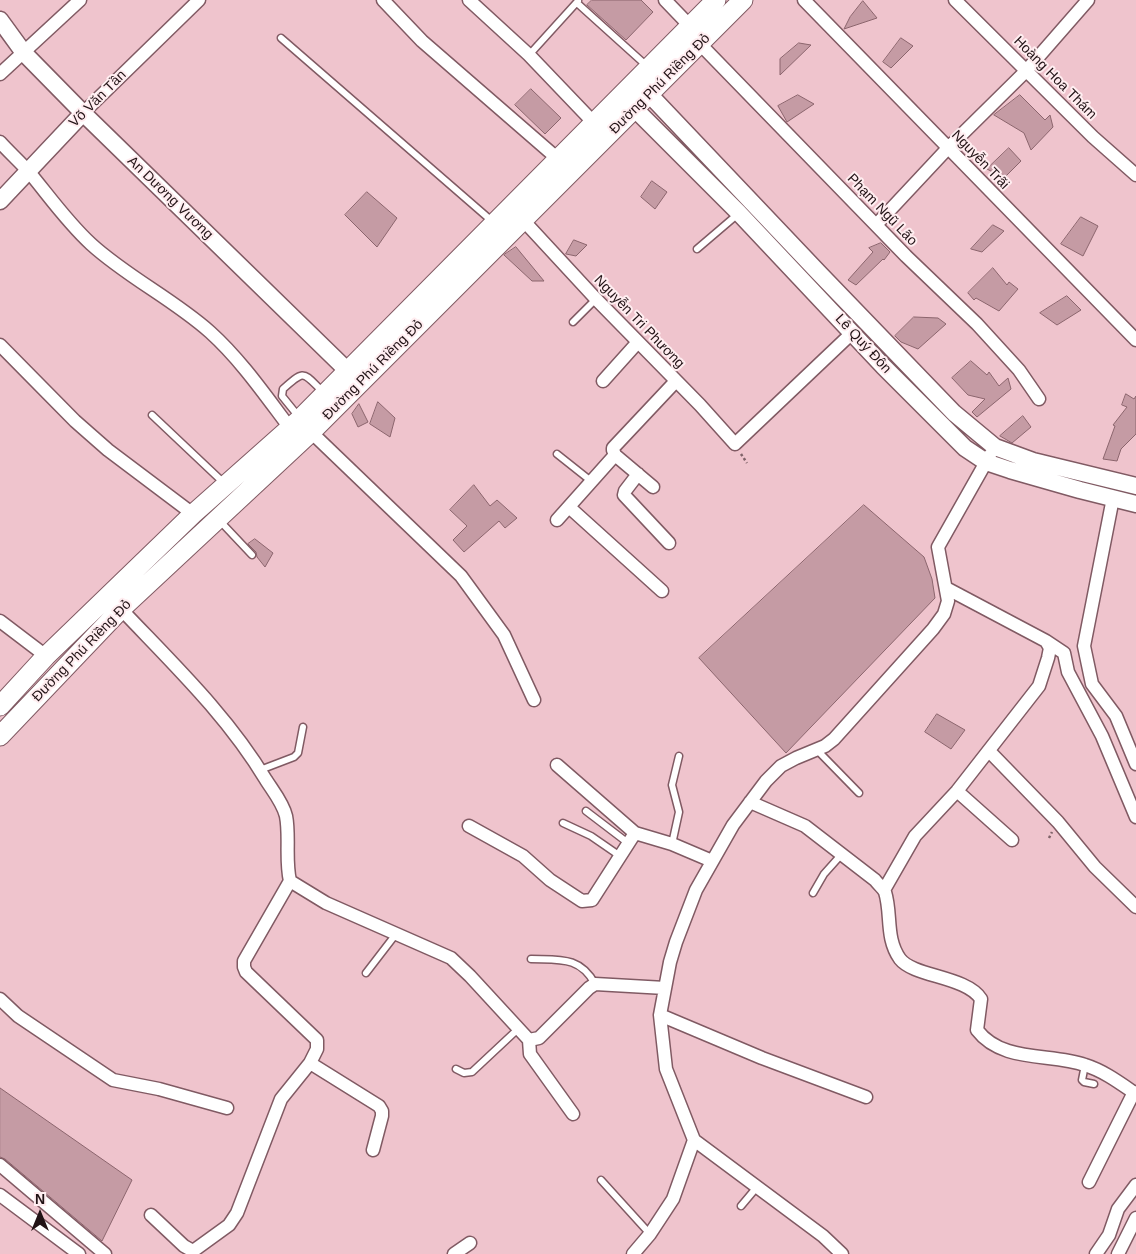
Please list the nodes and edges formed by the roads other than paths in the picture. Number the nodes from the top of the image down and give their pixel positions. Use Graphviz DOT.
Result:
graph roads {
  1 [pos="80,0"];
  2 [pos="199,0"];
  3 [pos="383,0"];
  4 [pos="469,0"];
  5 [pos="665,0"];
  6 [pos="716,0"];
  7 [pos="743,0"];
  8 [pos="804,0"];
  9 [pos="955,0"];
  10 [pos="1088,0"];
  11 [pos="578,1"];
  12 [pos="0,20"];
  13 [pos="690,26"];
  14 [pos="281,38"];
  15 [pos="700,44"];
  16 [pos="24,53"];
  17 [pos="529,55"];
  18 [pos="1026,71"];
  19 [pos="0,74"];
  20 [pos="645,81"];
  21 [pos="628,102"];
  22 [pos="83,113"];
  23 [pos="594,123"];
  24 [pos="0,142"];
  25 [pos="948,148"];
  26 [pos="558,159"];
  27 [pos="28,171"];
  28 [pos="1136,175"];
  29 [pos="0,201"];
  30 [pos="739,213"];
  31 [pos="523,220"];
  32 [pos="495,224"];
  33 [pos="876,225"];
  34 [pos="696,249"];
  35 [pos="596,299"];
  36 [pos="572,322"];
  37 [pos="852,333"];
  38 [pos="1136,340"];
  39 [pos="638,342"];
  40 [pos="0,345"];
  41 [pos="353,376"];
  42 [pos="603,381"];
  43 [pos="676,381"];
  44 [pos="325,394"];
  45 [pos="1038,399"];
  46 [pos="152,414"];
  47 [pos="300,426"];
  48 [pos="995,447"];
  49 [pos="557,454"];
  50 [pos="615,455"];
  51 [pos="986,462"];
  52 [pos="638,474"];
  53 [pos="591,481"];
  54 [pos="226,485"];
  55 [pos="1136,486"];
  56 [pos="653,487"];
  57 [pos="1113,498"];
  58 [pos="1136,504"];
  59 [pos="569,507"];
  60 [pos="193,514"];
  61 [pos="218,519"];
  62 [pos="557,520"];
  63 [pos="669,543"];
  64 [pos="252,555"];
  65 [pos="946,588"];
  66 [pos="662,591"];
  67 [pos="121,609"];
  68 [pos="0,621"];
  69 [pos="1046,641"];
  70 [pos="46,656"];
  71 [pos="534,700"];
  72 [pos="0,706"];
  73 [pos="303,727"];
  74 [pos="0,736"];
  75 [pos="817,750"];
  76 [pos="989,751"];
  77 [pos="679,756"];
  78 [pos="1136,764"];
  79 [pos="557,765"];
  80 [pos="260,770"];
  81 [pos="957,791"];
  82 [pos="859,793"];
  83 [pos="750,802"];
  84 [pos="586,811"];
  85 [pos="1136,817"];
  86 [pos="563,824"];
  87 [pos="470,826"];
  88 [pos="631,838"];
  89 [pos="1012,840"];
  90 [pos="672,844"];
  91 [pos="841,855"];
  92 [pos="620,856"];
  93 [pos="712,861"];
  94 [pos="290,881"];
  95 [pos="884,890"];
  96 [pos="813,893"];
  97 [pos="1136,906"];
  98 [pos="396,934"];
  99 [pos="530,959"];
  100 [pos="366,973"];
  101 [pos="596,984"];
  102 [pos="665,988"];
  103 [pos="0,999"];
  104 [pos="660,1015"];
  105 [pos="518,1029"];
  106 [pos="529,1040"];
  107 [pos="310,1063"];
  108 [pos="1084,1065"];
  109 [pos="456,1069"];
  110 [pos="1094,1084"];
  111 [pos="1135,1093"];
  112 [pos="866,1097"];
  113 [pos="227,1108"];
  114 [pos="573,1114"];
  115 [pos="694,1140"];
  116 [pos="373,1150"];
  117 [pos="0,1165"];
  118 [pos="601,1180"];
  119 [pos="1089,1182"];
  120 [pos="1136,1186"];
  121 [pos="757,1187"];
  122 [pos="0,1195"];
  123 [pos="741,1206"];
  124 [pos="151,1215"];
  125 [pos="1136,1218"];
  126 [pos="650,1234"];
  127 [pos="470,1243"];
  128 [pos="80,1254"];
  129 [pos="105,1254"];
  130 [pos="454,1254"];
  131 [pos="633,1254"];
  132 [pos="842,1254"];
  133 [pos="1096,1254"];
  134 [pos="1118,1254"];
  1 -- 16 [label="street"];
  2 -- 22 [label="street, Võ Văn Tần"];
  3 -- 26 [label="street"];
  4 -- 17 [label="street"];
  5 -- 13 [label="street"];
  6 -- 13 [label="main road, Đường Phú Riềng Đỏ"];
  7 -- 15 [label="main road, Đường Phú Riềng Đỏ"];
  8 -- 25 [label="street, Nguyễn Trãi"];
  9 -- 18 [label="street, Hoàng Hoa Thám"];
  10 -- 18 [label="street"];
  11 -- 17 [label="lane"];
  11 -- 20 [label="lane"];
  12 -- 16 [label="main road, An Dương Vương"];
  13 -- 20 [label="main road, Đường Phú Riềng Đỏ"];
  14 -- 32 [label="lane"];
  15 -- 20 [label="main road, Đường Phú Riềng Đỏ"];
  15 -- 33 [label="street, Phạm Ngũ Lão"];
  16 -- 19 [label="street"];
  16 -- 22 [label="main road, An Dương Vương"];
  17 -- 23 [label="street"];
  18 -- 25 [label="street"];
  18 -- 28 [label="street, Hoàng Hoa Thám"];
  20 -- 21 [label="main road, Đường Phú Riềng Đỏ"];
  20 -- 48 [label="main road, Lê Quý Đôn"];
  21 -- 23 [label="main road, Đường Phú Riềng Đỏ"];
  21 -- 30 [label="main road, Lê Quý Đôn"];
  21 -- 31 [label="main road, Đường Phú Riềng Đỏ"];
  22 -- 27 [label="main road, Võ Văn Tần"];
  22 -- 41 [label="main road, An Dương Vương"];
  23 -- 26 [label="main road, Đường Phú Riềng Đỏ"];
  24 -- 27 [label="street"];
  25 -- 33 [label="street"];
  25 -- 38 [label="street, Nguyễn Trãi"];
  26 -- 32 [label="main road, Đường Phú Riềng Đỏ"];
  27 -- 29 [label="main road, Võ Văn Tần"];
  27 -- 47 [label="street"];
  30 -- 34 [label="lane"];
  30 -- 37 [label="main road, Lê Quý Đôn"];
  31 -- 35 [label="street, Nguyễn Tri Phương"];
  31 -- 41 [label="main road, Đường Phú Riềng Đỏ"];
  32 -- 41 [label="main road, Đường Phú Riềng Đỏ"];
  33 -- 45 [label="street, Phạm Ngũ Lão"];
  35 -- 36 [label="lane"];
  35 -- 39 [label="street, Nguyễn Tri Phương"];
  37 -- 43 [label="street, Nguyễn Tri Phương"];
  37 -- 51 [label="main road, Lê Quý Đôn"];
  39 -- 42 [label="street"];
  39 -- 43 [label="street, Nguyễn Tri Phương"];
  40 -- 60 [label="street"];
  41 -- 44 [label="main road, Đường Phú Riềng Đỏ"];
  41 -- 47 [label="main road, Đường Phú Riềng Đỏ"];
  43 -- 50 [label="street"];
  44 -- 47 [label="main road, Đường Phú Riềng Đỏ"];
  44 -- 47 [label="lane"];
  46 -- 54 [label="lane"];
  47 -- 54 [label="main road, Đường Phú Riềng Đỏ"];
  47 -- 61 [label="main road, Đường Phú Riềng Đỏ"];
  47 -- 71 [label="street"];
  48 -- 51 [label="street"];
  48 -- 55 [label="main road, Lê Quý Đôn"];
  49 -- 53 [label="lane"];
  50 -- 52 [label="street"];
  50 -- 53 [label="street"];
  51 -- 57 [label="main road, Lê Quý Đôn"];
  51 -- 65 [label="street"];
  52 -- 56 [label="street"];
  52 -- 63 [label="street"];
  53 -- 59 [label="street"];
  54 -- 60 [label="main road, Đường Phú Riềng Đỏ"];
  57 -- 58 [label="main road, Lê Quý Đôn"];
  57 -- 78 [label="street"];
  59 -- 62 [label="street"];
  59 -- 66 [label="street"];
  60 -- 70 [label="main road, Đường Phú Riềng Đỏ"];
  61 -- 64 [label="lane"];
  61 -- 67 [label="main road, Đường Phú Riềng Đỏ"];
  65 -- 69 [label="street"];
  65 -- 75 [label="street"];
  67 -- 74 [label="main road, Đường Phú Riềng Đỏ"];
  67 -- 80 [label="street"];
  68 -- 70 [label="street"];
  69 -- 76 [label="street"];
  69 -- 85 [label="street"];
  70 -- 72 [label="main road, Đường Phú Riềng Đỏ"];
  73 -- 80 [label="lane"];
  75 -- 82 [label="lane"];
  75 -- 83 [label="street"];
  76 -- 81 [label="street"];
  76 -- 97 [label="street"];
  77 -- 90 [label="lane"];
  79 -- 88 [label="street"];
  80 -- 94 [label="street"];
  81 -- 89 [label="street"];
  81 -- 95 [label="street"];
  83 -- 91 [label="street"];
  83 -- 93 [label="street"];
  84 -- 88 [label="lane"];
  86 -- 92 [label="lane"];
  87 -- 92 [label="street"];
  88 -- 90 [label="street"];
  88 -- 92 [label="street"];
  90 -- 93 [label="street"];
  91 -- 95 [label="street"];
  91 -- 96 [label="lane"];
  93 -- 102 [label="street"];
  94 -- 98 [label="street"];
  94 -- 107 [label="street"];
  95 -- 108 [label="street"];
  98 -- 100 [label="lane"];
  98 -- 105 [label="street"];
  99 -- 101 [label="lane"];
  101 -- 102 [label="street"];
  101 -- 106 [label="street"];
  102 -- 104 [label="street"];
  103 -- 113 [label="street"];
  104 -- 112 [label="street"];
  104 -- 115 [label="street"];
  105 -- 106 [label="street"];
  105 -- 109 [label="lane"];
  106 -- 114 [label="street"];
  107 -- 116 [label="street"];
  107 -- 124 [label="street"];
  108 -- 110 [label="lane"];
  108 -- 111 [label="street"];
  111 -- 119 [label="street"];
  115 -- 121 [label="street"];
  115 -- 126 [label="street"];
  117 -- 129 [label="street"];
  118 -- 126 [label="lane"];
  120 -- 133 [label="street"];
  121 -- 123 [label="lane"];
  121 -- 132 [label="street"];
  122 -- 128 [label="street"];
  125 -- 134 [label="street"];
  126 -- 131 [label="street"];
  127 -- 130 [label="street"];
}
